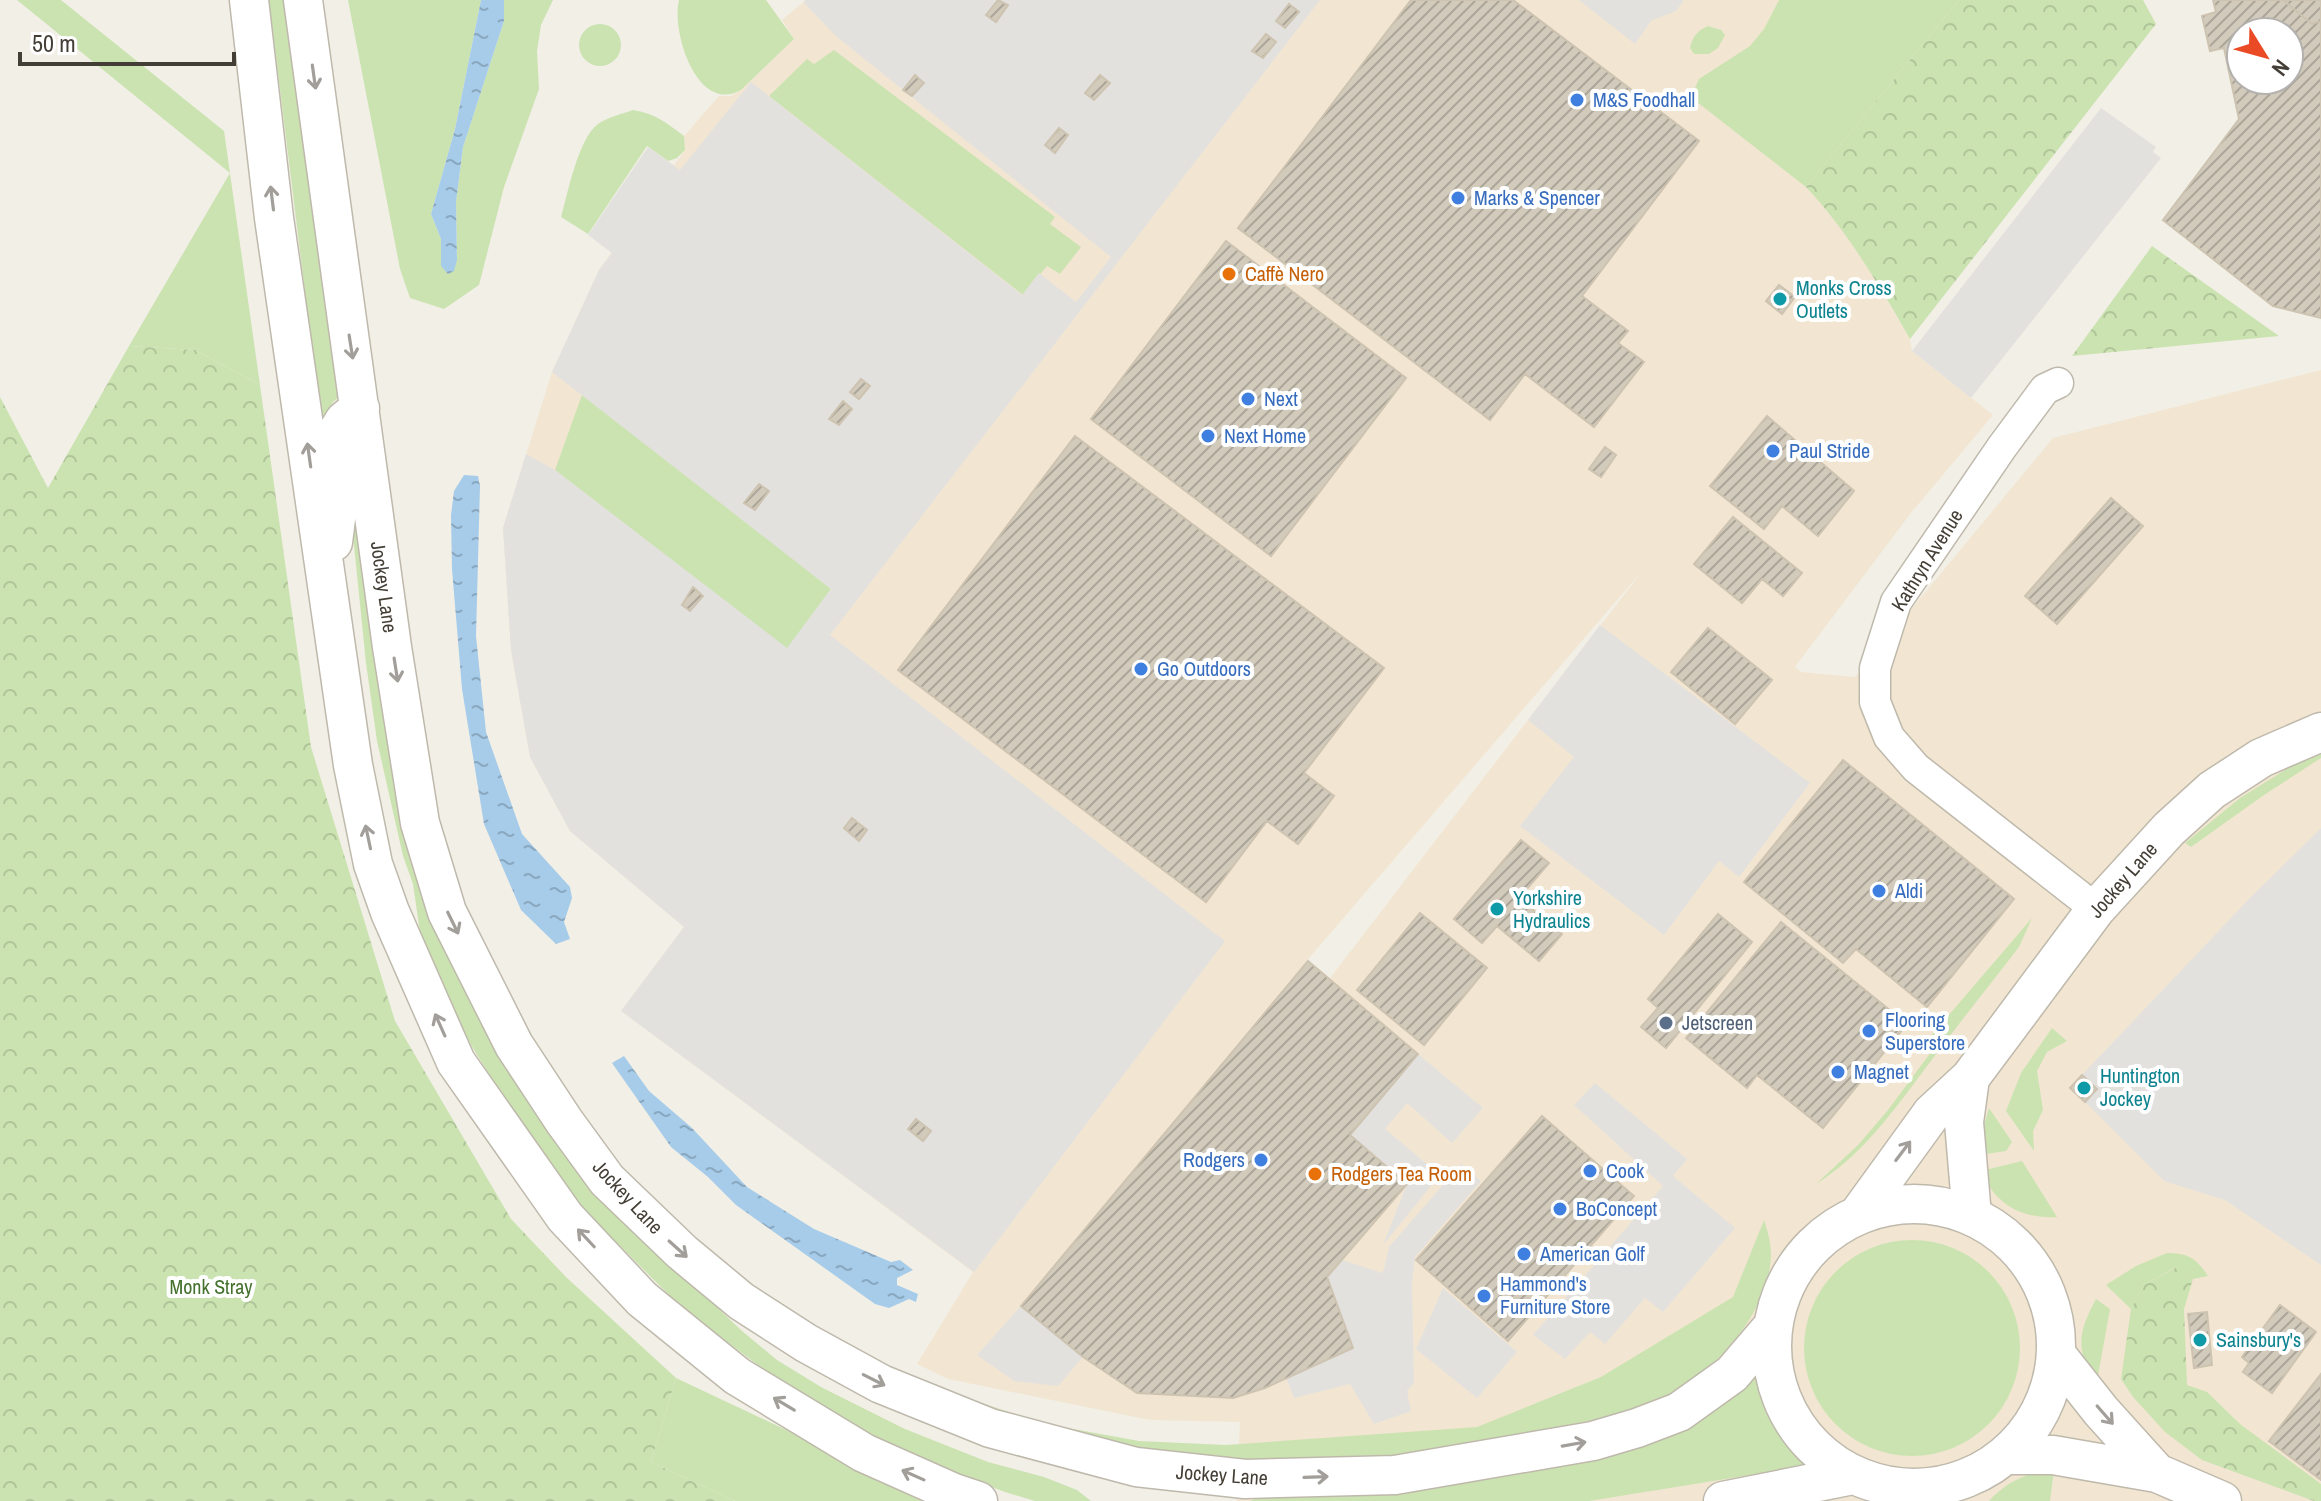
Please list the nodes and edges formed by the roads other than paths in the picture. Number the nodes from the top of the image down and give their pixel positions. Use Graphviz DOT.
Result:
graph roads {
  1 [pos="249,0"];
  2 [pos="303,0"];
  3 [pos="2058,383"];
  4 [pos="360,408"];
  5 [pos="326,588"];
  6 [pos="2321,732"];
  7 [pos="2096,909"];
  8 [pos="1970,1078"];
  9 [pos="1858,1215"];
  10 [pos="1972,1216"];
  11 [pos="1773,1326"];
  12 [pos="2056,1354"];
  13 [pos="2006,1455"];
  14 [pos="2157,1473"];
  15 [pos="1853,1475"];
  16 [pos="1209,1488"];
  17 [pos="978,1501"];
  18 [pos="1723,1501"];
  19 [pos="2222,1501"];
  5 -- 1 [label="street, one-way"];
  2 -- 4 [label="street, Jockey Lane, one-way"];
  3 -- 7 [label="street, Kathryn Avenue"];
  4 -- 5 [label="street"];
  4 -- 16 [label="street, Jockey Lane, one-way"];
  17 -- 5 [label="street, one-way"];
  6 -- 7 [label="street, Jockey Lane"];
  7 -- 8 [label="street, Jockey Lane"];
  9 -- 8 [label="street, Jockey Lane, one-way"];
  8 -- 10 [label="street, Jockey Lane"];
  9 -- 10 [label="street"];
  9 -- 11 [label="street"];
  10 -- 12 [label="street"];
  11 -- 15 [label="street"];
  16 -- 11 [label="street, Jockey Lane, one-way"];
  12 -- 13 [label="street"];
  12 -- 14 [label="street, one-way"];
  13 -- 14 [label="street"];
  13 -- 15 [label="street"];
  14 -- 19 [label="street"];
  15 -- 18 [label="street"];
}
